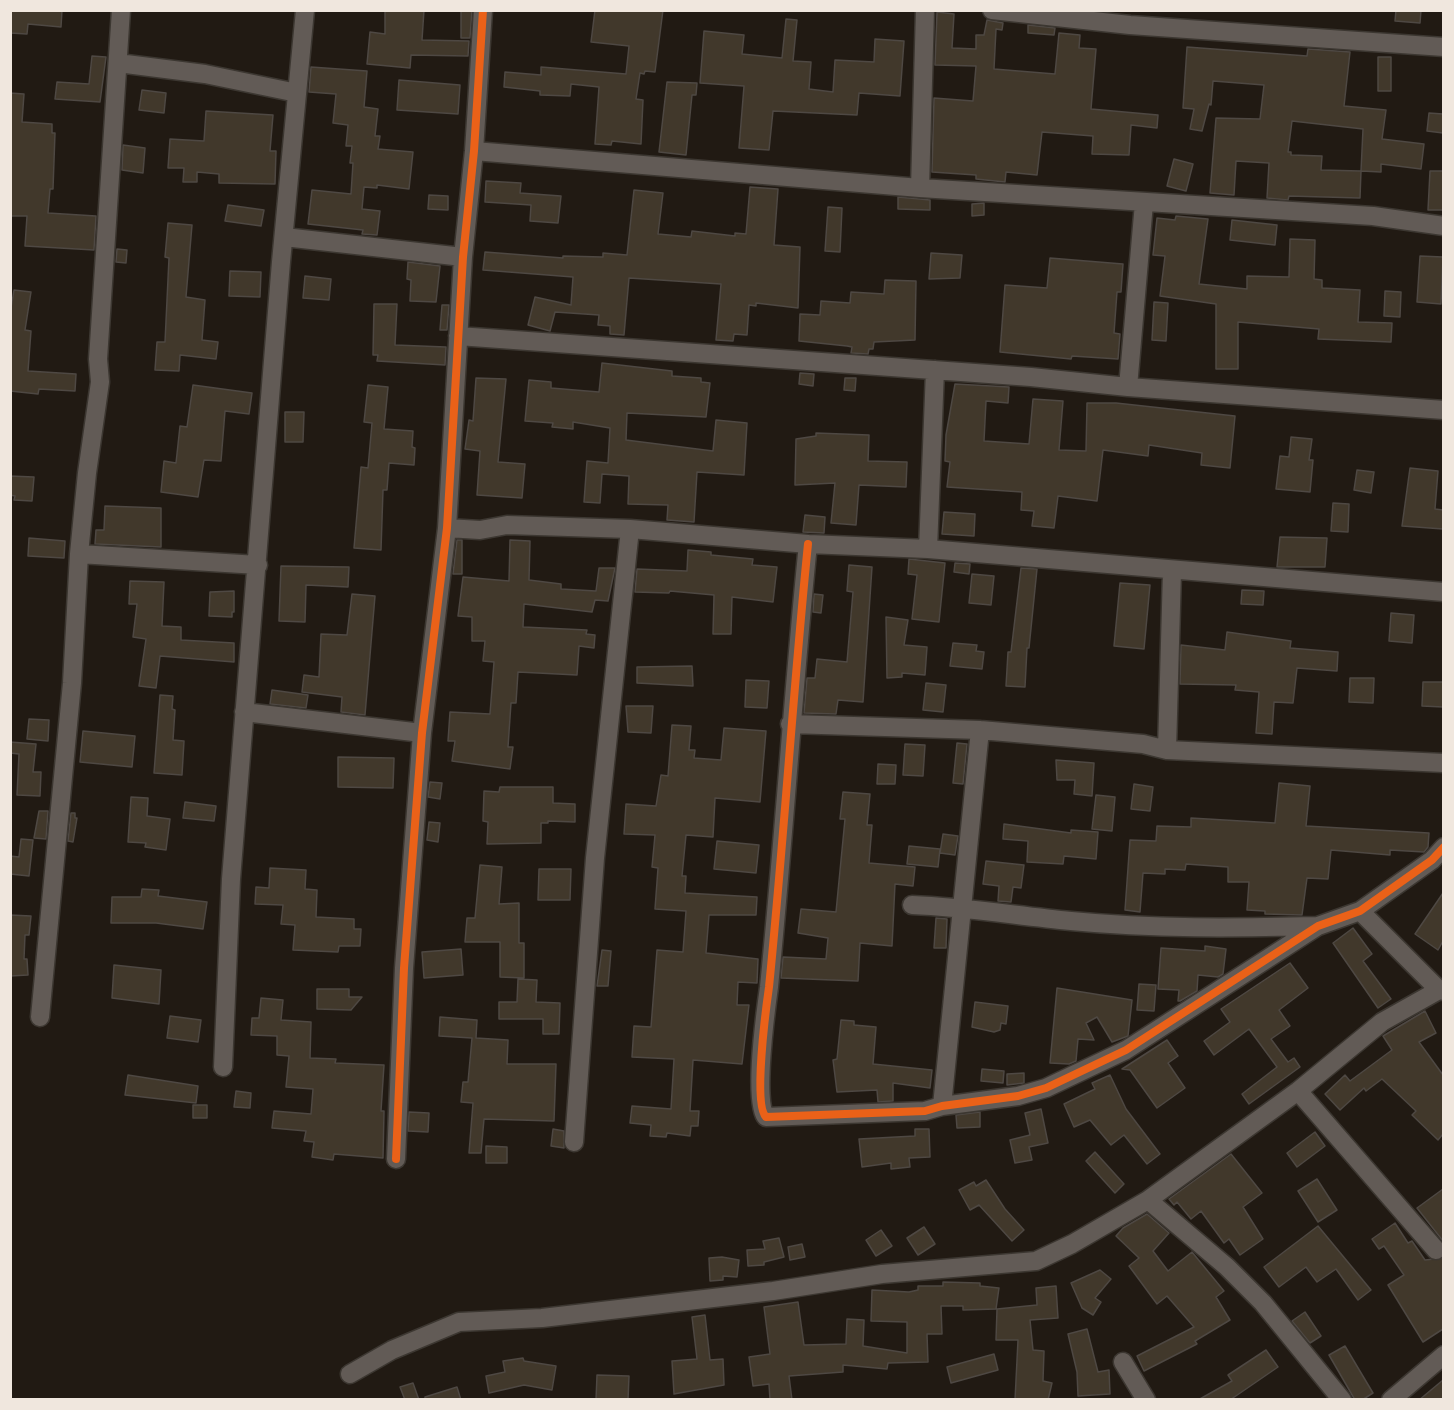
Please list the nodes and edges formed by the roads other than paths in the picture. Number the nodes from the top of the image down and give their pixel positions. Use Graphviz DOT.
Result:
graph roads {
  1 [pos="121,10"];
  2 [pos="305,10"];
  3 [pos="483,10"];
  4 [pos="924,10"];
  5 [pos="992,10"];
  6 [pos="1131,18"];
  7 [pos="1443,47"];
  8 [pos="118,63"];
  9 [pos="297,93"];
  10 [pos="474,151"];
  11 [pos="920,188"];
  12 [pos="1144,203"];
  13 [pos="1443,226"];
  14 [pos="284,237"];
  15 [pos="463,257"];
  16 [pos="458,336"];
  17 [pos="934,370"];
  18 [pos="1128,387"];
  19 [pos="1443,410"];
  20 [pos="447,528"];
  21 [pos="630,529"];
  22 [pos="808,544"];
  23 [pos="928,549"];
  24 [pos="79,554"];
  25 [pos="258,565"];
  26 [pos="1172,571"];
  27 [pos="1443,592"];
  28 [pos="244,712"];
  29 [pos="790,724"];
  30 [pos="980,730"];
  31 [pos="422,733"];
  32 [pos="1167,750"];
  33 [pos="1443,763"];
  34 [pos="1443,847"];
  35 [pos="912,906"];
  36 [pos="961,907"];
  37 [pos="1360,911"];
  38 [pos="1318,926"];
  39 [pos="1441,990"];
  40 [pos="40,1017"];
  41 [pos="223,1067"];
  42 [pos="1298,1091"];
  43 [pos="942,1106"];
  44 [pos="574,1142"];
  45 [pos="396,1159"];
  46 [pos="1148,1200"];
  47 [pos="1436,1250"];
  48 [pos="1443,1355"];
  49 [pos="1123,1362"];
  50 [pos="350,1374"];
  51 [pos="1146,1400"];
  52 [pos="1342,1400"];
  53 [pos="1390,1400"];
  1 -- 8 [label="street"];
  2 -- 9 [label="street"];
  3 -- 10 [label="street"];
  4 -- 11 [label="street"];
  5 -- 6 [label="street"];
  6 -- 7 [label="street"];
  8 -- 9 [label="street"];
  8 -- 24 [label="street"];
  9 -- 14 [label="street"];
  10 -- 11 [label="street"];
  10 -- 15 [label="street"];
  11 -- 12 [label="street"];
  12 -- 13 [label="street"];
  12 -- 18 [label="street"];
  14 -- 15 [label="street"];
  14 -- 25 [label="street"];
  15 -- 16 [label="street"];
  16 -- 17 [label="street"];
  16 -- 20 [label="street"];
  17 -- 18 [label="street"];
  17 -- 23 [label="street"];
  18 -- 19 [label="street"];
  20 -- 21 [label="street"];
  20 -- 31 [label="street"];
  21 -- 22 [label="street"];
  21 -- 44 [label="street"];
  22 -- 23 [label="street"];
  22 -- 29 [label="street"];
  23 -- 26 [label="street"];
  24 -- 25 [label="street"];
  24 -- 40 [label="street"];
  25 -- 28 [label="street"];
  26 -- 27 [label="street"];
  26 -- 32 [label="street"];
  28 -- 31 [label="street"];
  28 -- 41 [label="street"];
  29 -- 30 [label="street"];
  29 -- 43 [label="street"];
  30 -- 32 [label="street"];
  30 -- 36 [label="street"];
  31 -- 45 [label="street"];
  32 -- 33 [label="street"];
  34 -- 37 [label="street"];
  35 -- 36 [label="street"];
  36 -- 38 [label="street"];
  36 -- 43 [label="street"];
  37 -- 38 [label="street"];
  37 -- 39 [label="street"];
  38 -- 43 [label="street"];
  39 -- 42 [label="street"];
  42 -- 46 [label="street"];
  42 -- 47 [label="street"];
  46 -- 50 [label="street"];
  46 -- 52 [label="street"];
  48 -- 53 [label="street"];
  49 -- 51 [label="street"];
}
